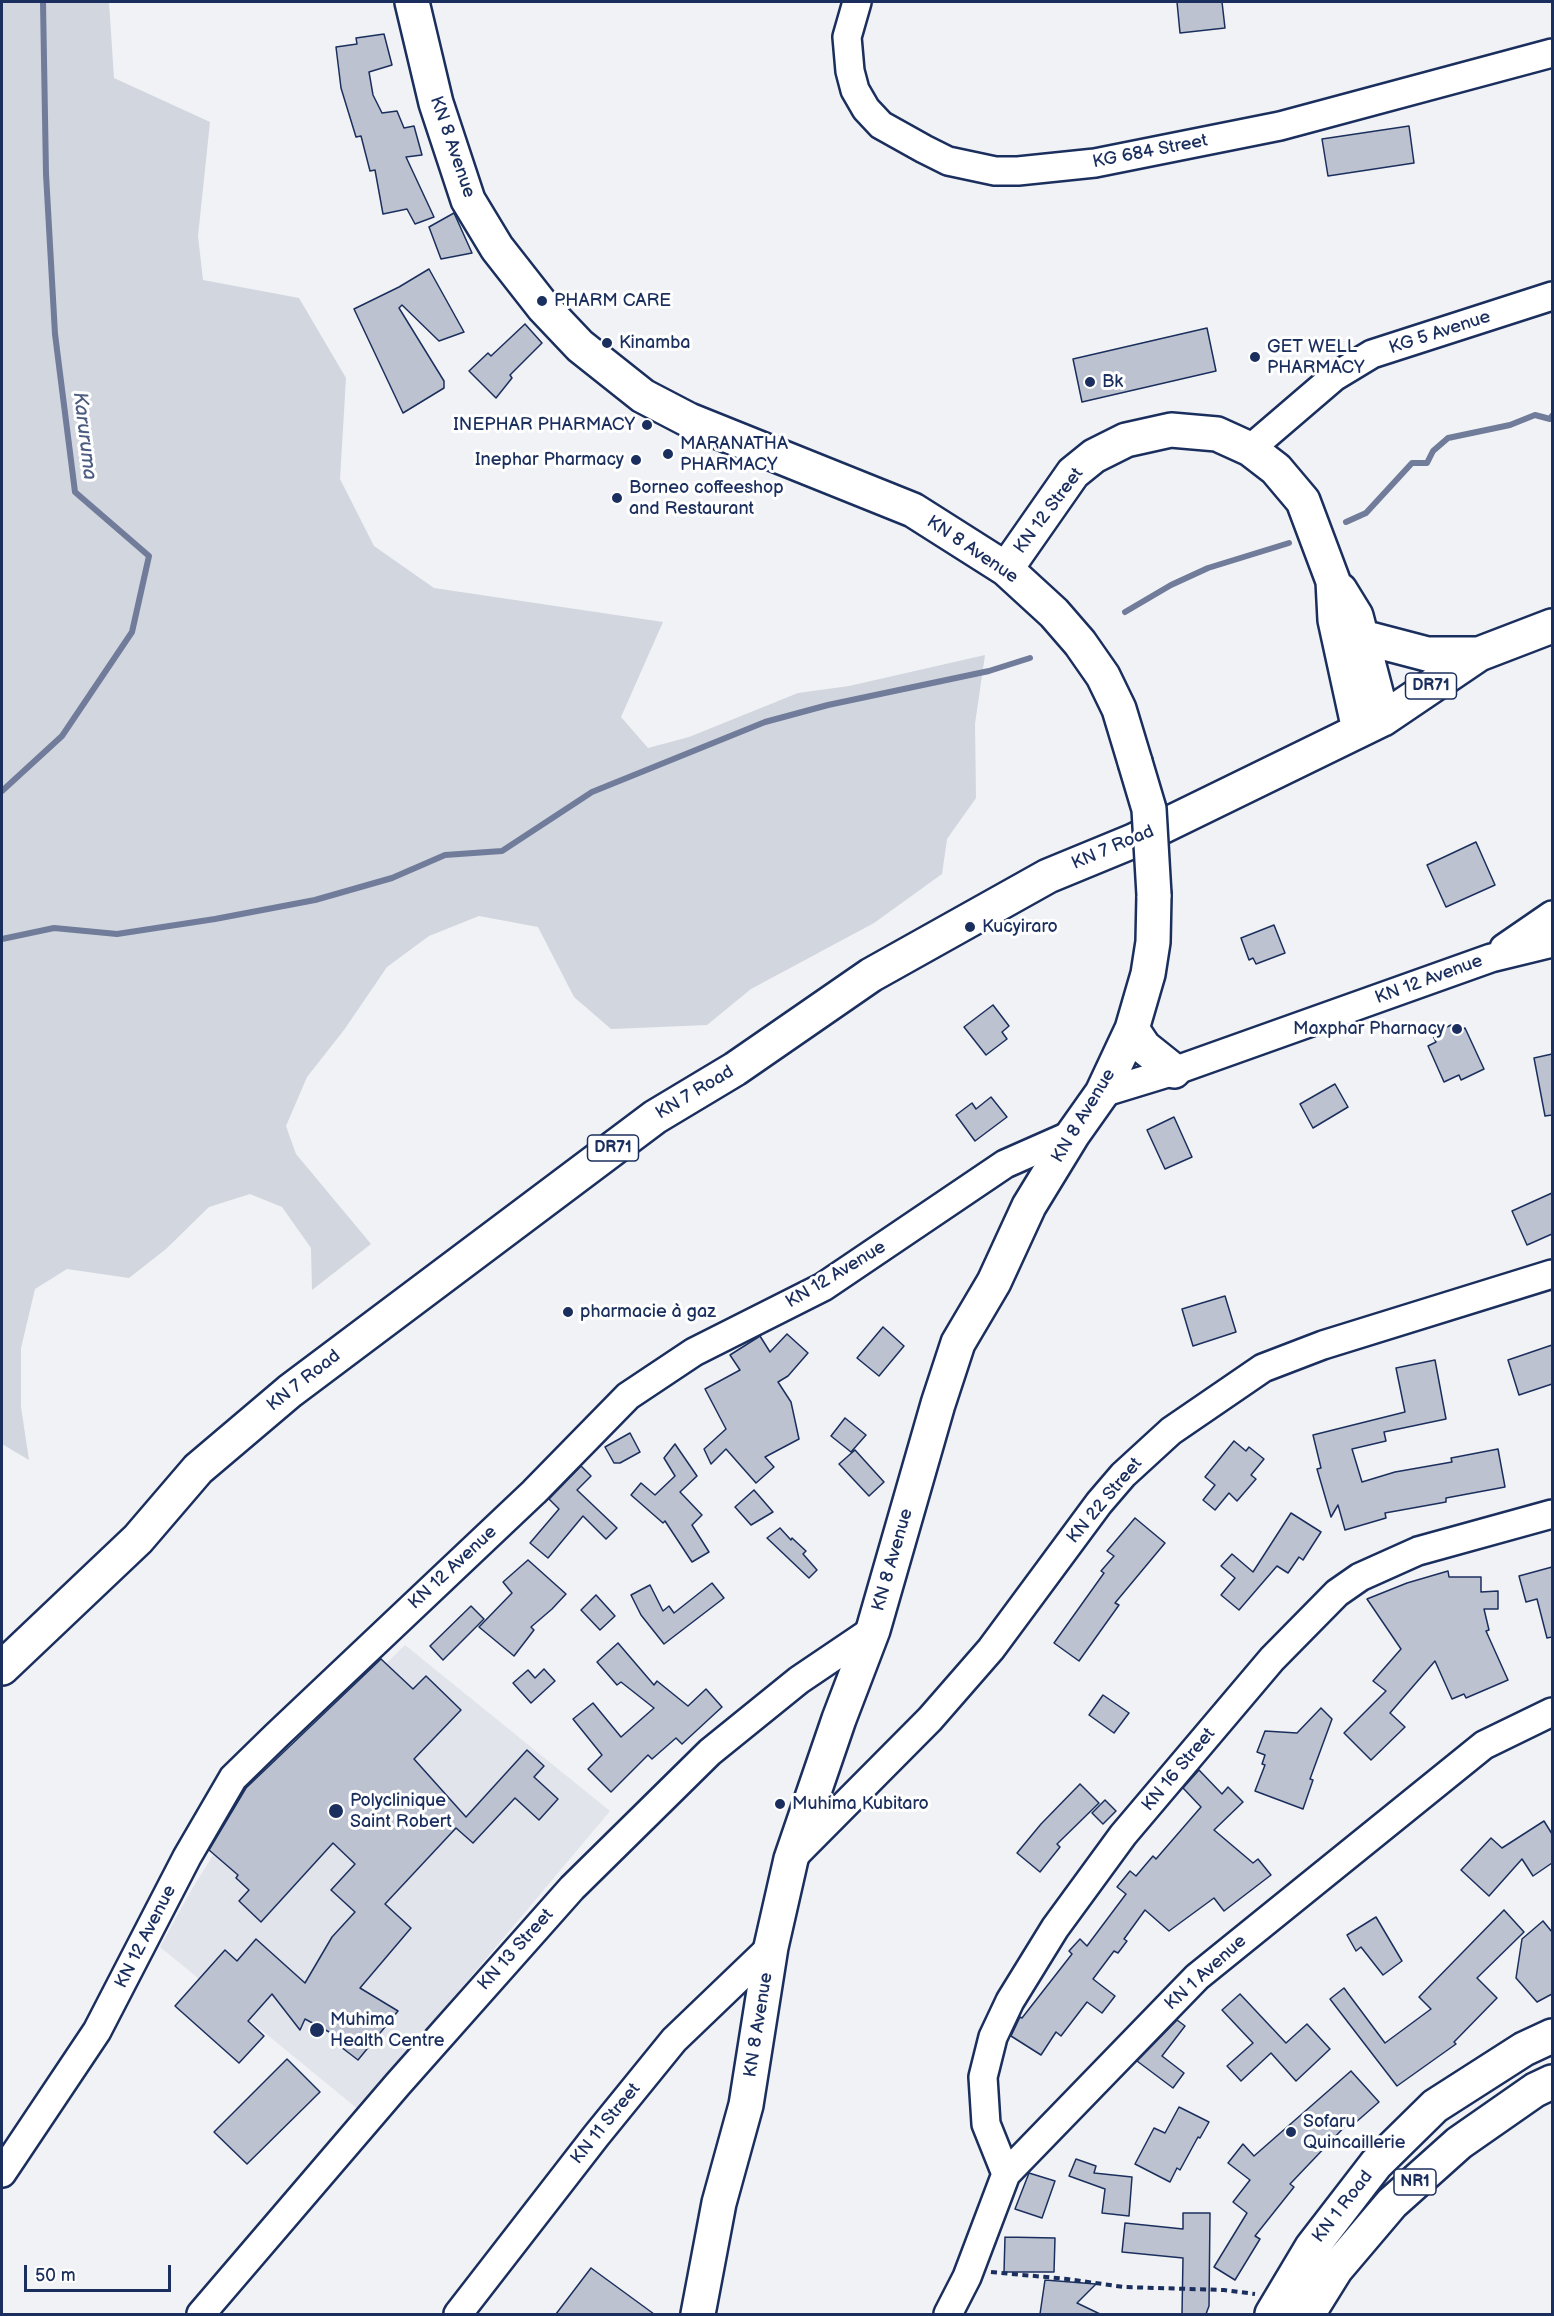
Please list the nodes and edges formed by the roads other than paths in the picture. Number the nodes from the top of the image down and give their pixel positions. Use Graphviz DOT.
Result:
graph roads {
  1 [pos="412,2"];
  2 [pos="857,2"];
  3 [pos="1552,53"];
  4 [pos="1552,296"];
  5 [pos="1250,449"];
  6 [pos="1006,569"];
  7 [pos="1333,581"];
  8 [pos="1552,626"];
  9 [pos="1362,637"];
  10 [pos="1479,654"];
  11 [pos="1347,682"];
  12 [pos="1371,725"];
  13 [pos="1312,754"];
  14 [pos="1552,915"];
  15 [pos="1552,943"];
  16 [pos="1491,958"];
  17 [pos="1132,1029"];
  18 [pos="1174,1071"];
  19 [pos="1102,1093"];
  20 [pos="1073,1134"];
  21 [pos="1552,1274"];
  22 [pos="1552,1514"];
  23 [pos="873,1630"];
  24 [pos="2,1668"];
  25 [pos="1552,1712"];
  26 [pos="791,1858"];
  27 [pos="771,1947"];
  28 [pos="1552,2036"];
  29 [pos="1552,2082"];
  30 [pos="2,2173"];
  31 [pos="1006,2174"];
  32 [pos="1287,2309"];
  33 [pos="201,2314"];
  34 [pos="458,2314"];
  35 [pos="698,2314"];
  36 [pos="948,2314"];
  1 -- 6 [label="main road, KN 8 Avenue"];
  2 -- 3 [label="street, KG 684 Street"];
  4 -- 5 [label="street, KG 5 Avenue"];
  5 -- 6 [label="main road, KN 12 Street"];
  5 -- 7 [label="main road, KN 12 Street"];
  6 -- 17 [label="main road, KN 8 Avenue, bridge"];
  7 -- 9 [label="main road, KN 12 Street"];
  7 -- 11 [label="main road, KN 12 Street"];
  8 -- 10 [label="main road, DR71"];
  9 -- 10 [label="main road"];
  9 -- 12 [label="main road, KN 12 Street"];
  10 -- 12 [label="main road, DR71"];
  11 -- 12 [label="main road, KN 12 Street"];
  11 -- 13 [label="main road"];
  12 -- 13 [label="main road, KN 7 Road / DR71"];
  13 -- 24 [label="main road, KN 7 Road / DR71"];
  14 -- 16 [label="street"];
  15 -- 16 [label="street, KN 12 Avenue"];
  16 -- 18 [label="street, KN 12 Avenue"];
  17 -- 18 [label="main road"];
  17 -- 19 [label="main road, KN 8 Avenue"];
  18 -- 19 [label="street, KN 12 Avenue"];
  19 -- 20 [label="main road, KN 8 Avenue"];
  20 -- 23 [label="main road, KN 8 Avenue"];
  20 -- 30 [label="street, KN 12 Avenue"];
  21 -- 26 [label="street, KN 22 Street"];
  22 -- 31 [label="street, KN 16 Street"];
  23 -- 26 [label="main road, KN 8 Avenue"];
  23 -- 33 [label="street, KN 13 Street"];
  25 -- 31 [label="street, KN 1 Avenue"];
  26 -- 27 [label="main road, KN 8 Avenue"];
  27 -- 34 [label="street, KN 11 Street"];
  27 -- 35 [label="main road, KN 8 Avenue"];
  28 -- 32 [label="main road, KN 1 Road / NR1"];
  29 -- 32 [label="main road, KN 1 Road / NR1"];
  31 -- 36 [label="street, KN 1 Avenue"];
}
